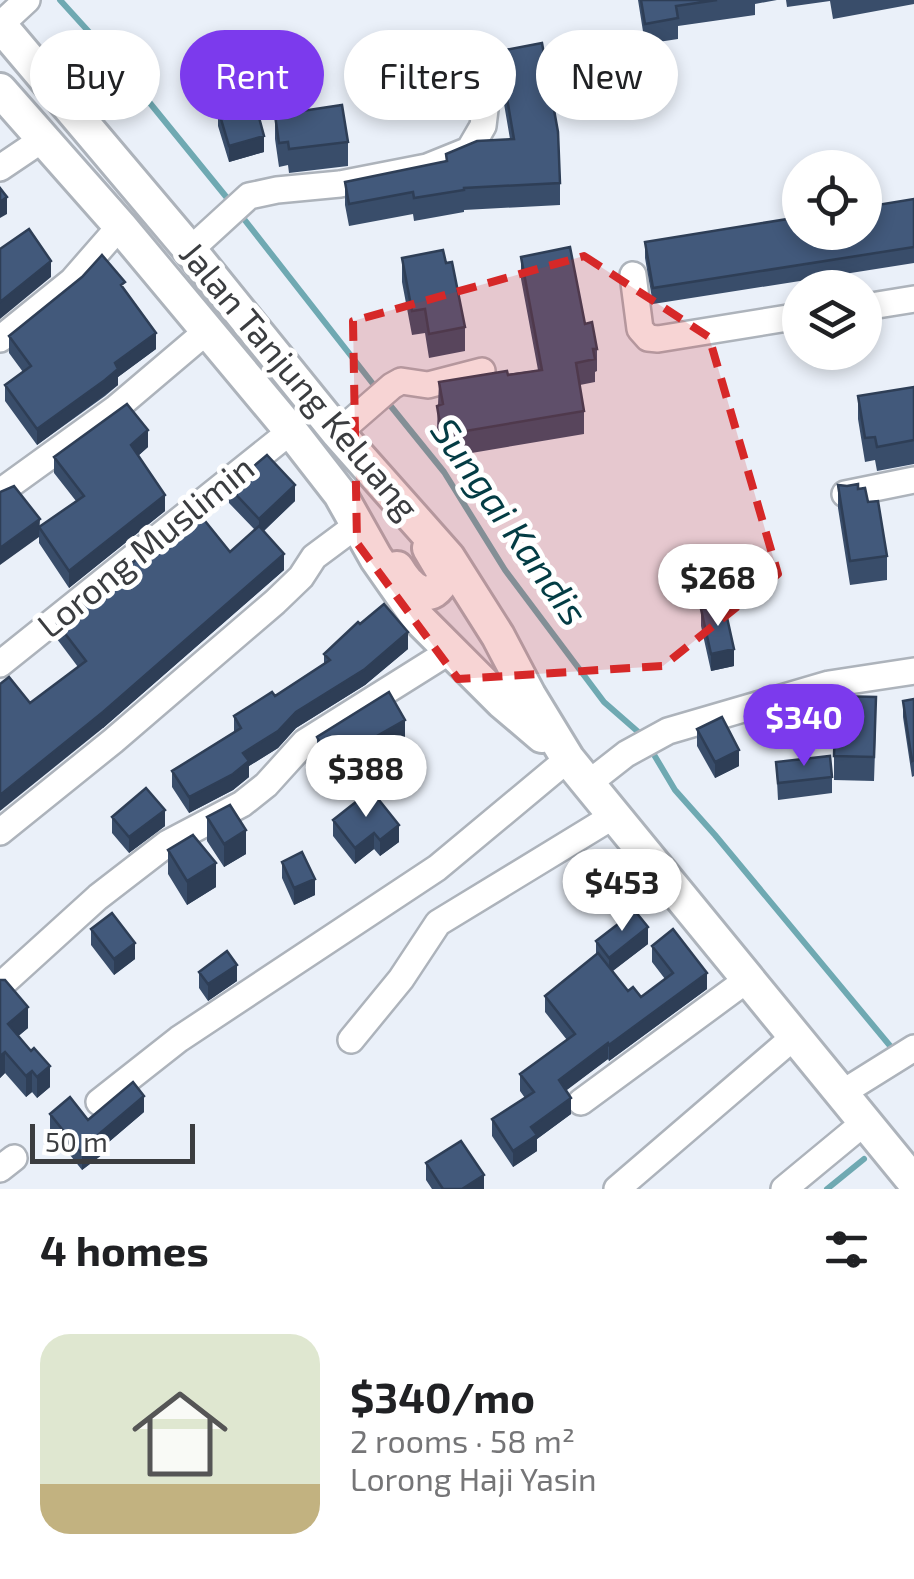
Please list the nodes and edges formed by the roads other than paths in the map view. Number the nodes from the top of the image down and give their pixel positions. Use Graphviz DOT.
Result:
graph roads {
  1 [pos="27,1"];
  2 [pos="0,25"];
  3 [pos="0,90"];
  4 [pos="484,120"];
  5 [pos="43,139"];
  6 [pos="0,168"];
  7 [pos="120,226"];
  8 [pos="197,242"];
  9 [pos="633,275"];
  10 [pos="914,300"];
  11 [pos="882,305"];
  12 [pos="782,319"];
  13 [pos="207,331"];
  14 [pos="0,339"];
  15 [pos="482,371"];
  16 [pos="350,422"];
  17 [pos="291,431"];
  18 [pos="914,480"];
  19 [pos="0,492"];
  20 [pos="393,494"];
  21 [pos="845,494"];
  22 [pos="358,526"];
  23 [pos="450,651"];
  24 [pos="0,664"];
  25 [pos="914,671"];
  26 [pos="578,771"];
  27 [pos="614,815"];
  28 [pos="0,832"];
  29 [pos="748,978"];
  30 [pos="0,986"];
  31 [pos="795,1036"];
  32 [pos="351,1040"];
  33 [pos="914,1048"];
  34 [pos="842,1094"];
  35 [pos="99,1102"];
  36 [pos="582,1102"];
  37 [pos="865,1122"];
  38 [pos="914,1182"];
  39 [pos="617,1189"];
  40 [pos="784,1189"];
  1 -- 2 [label="street"];
  2 -- 8 [label="main road, Jalan Tanjung Keluang"];
  3 -- 5 [label="main road, Jalan Tanjung Keluang"];
  4 -- 8 [label="street"];
  5 -- 6 [label="street"];
  5 -- 7 [label="main road, Jalan Tanjung Keluang"];
  7 -- 13 [label="main road, Jalan Tanjung Keluang"];
  7 -- 14 [label="street"];
  8 -- 16 [label="main road, Jalan Tanjung Keluang"];
  9 -- 12 [label="street"];
  10 -- 11 [label="street"];
  13 -- 17 [label="main road, Jalan Tanjung Keluang"];
  13 -- 19 [label="street"];
  15 -- 16 [label="street"];
  16 -- 20 [label="main road, Jalan Tanjung Keluang"];
  17 -- 22 [label="main road, Jalan Tanjung Keluang"];
  17 -- 24 [label="street, Lorong Muslimin"];
  18 -- 21 [label="street"];
  20 -- 22 [label="main road"];
  20 -- 26 [label="main road, Jalan Tanjung Keluang"];
  22 -- 23 [label="main road, Jalan Tanjung Keluang"];
  22 -- 28 [label="street"];
  23 -- 26 [label="main road, Jalan Tanjung Keluang"];
  23 -- 30 [label="street"];
  25 -- 26 [label="street"];
  26 -- 27 [label="main road, Jalan Tanjung Keluang"];
  26 -- 35 [label="street"];
  27 -- 29 [label="main road, Jalan Tanjung Keluang"];
  27 -- 32 [label="street"];
  29 -- 31 [label="main road, Jalan Tanjung Keluang"];
  29 -- 36 [label="street"];
  31 -- 34 [label="main road, Jalan Tanjung Keluang"];
  31 -- 39 [label="street"];
  33 -- 34 [label="street"];
  34 -- 37 [label="main road, Jalan Tanjung Keluang"];
  37 -- 38 [label="main road, Jalan Tanjung Keluang"];
  37 -- 40 [label="street"];
}
